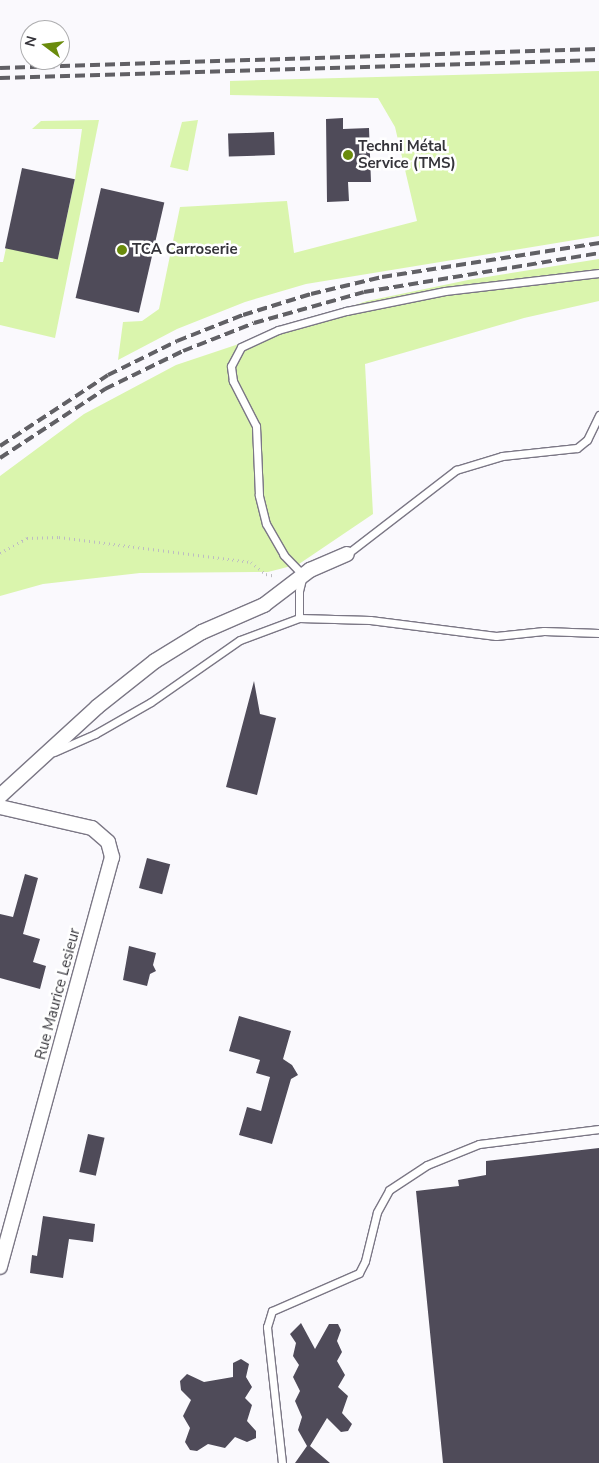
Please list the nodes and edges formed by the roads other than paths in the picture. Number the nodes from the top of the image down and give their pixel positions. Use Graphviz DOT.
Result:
graph roads {
  1 [pos="599,272"];
  2 [pos="599,415"];
  3 [pos="347,554"];
  4 [pos="301,577"];
  5 [pos="299,618"];
  6 [pos="599,633"];
  7 [pos="41,756"];
  8 [pos="0,796"];
  9 [pos="0,807"];
  10 [pos="599,1129"];
  11 [pos="0,1267"];
  12 [pos="282,1463"];
  1 -- 4 [label="lane"];
  2 -- 3 [label="lane"];
  3 -- 4 [label="street"];
  4 -- 5 [label="lane"];
  4 -- 7 [label="street"];
  5 -- 6 [label="lane"];
  5 -- 7 [label="lane"];
  7 -- 8 [label="street"];
  9 -- 11 [label="street, Rue Maurice Lesieur"];
  10 -- 12 [label="lane"];
}
